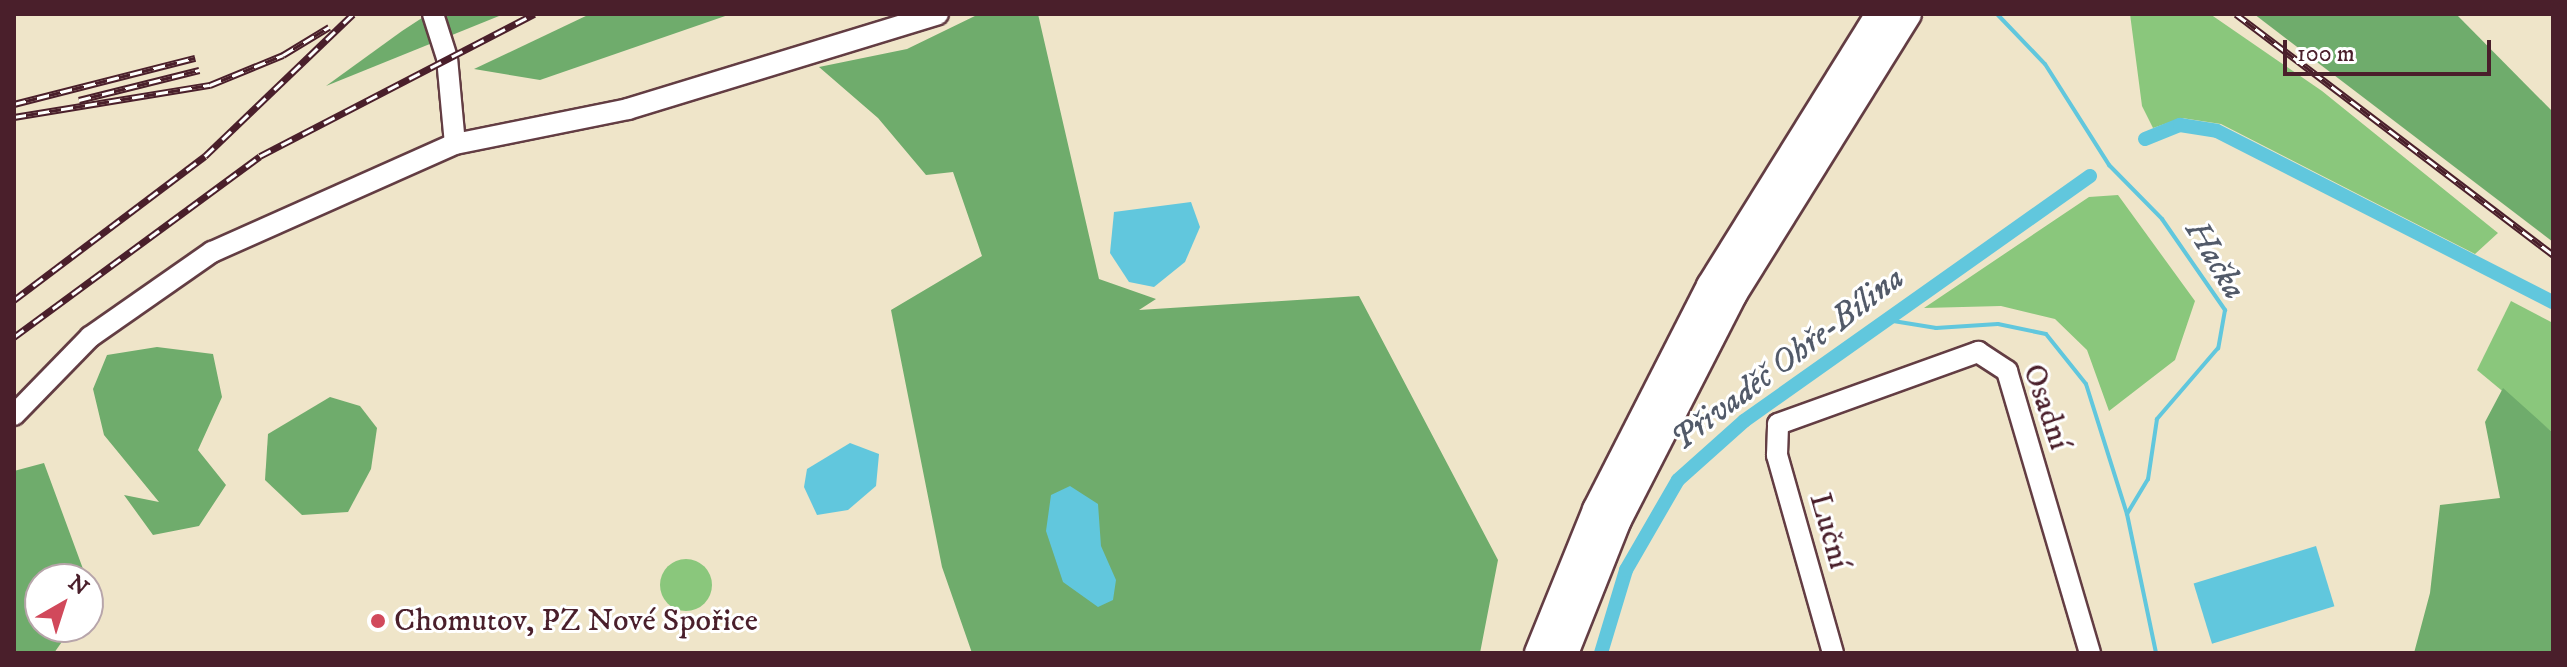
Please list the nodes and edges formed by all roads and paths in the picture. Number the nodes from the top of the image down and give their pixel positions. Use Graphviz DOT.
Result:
graph roads {
  1 [pos="433,14"];
  2 [pos="938,14"];
  3 [pos="1880,14"];
  4 [pos="1907,14"];
  5 [pos="455,144"];
  6 [pos="14,415"];
  7 [pos="1778,424"];
  8 [pos="1562,636"];
  9 [pos="1539,653"];
  10 [pos="1833,653"];
  11 [pos="2090,653"];
  1 -- 5 [label="street"];
  2 -- 5 [label="street"];
  3 -- 8 [label="highway"];
  4 -- 8 [label="highway"];
  5 -- 6 [label="street"];
  7 -- 10 [label="street, Luční"];
  7 -- 11 [label="street, Osadní"];
  8 -- 9 [label="highway"];
}
